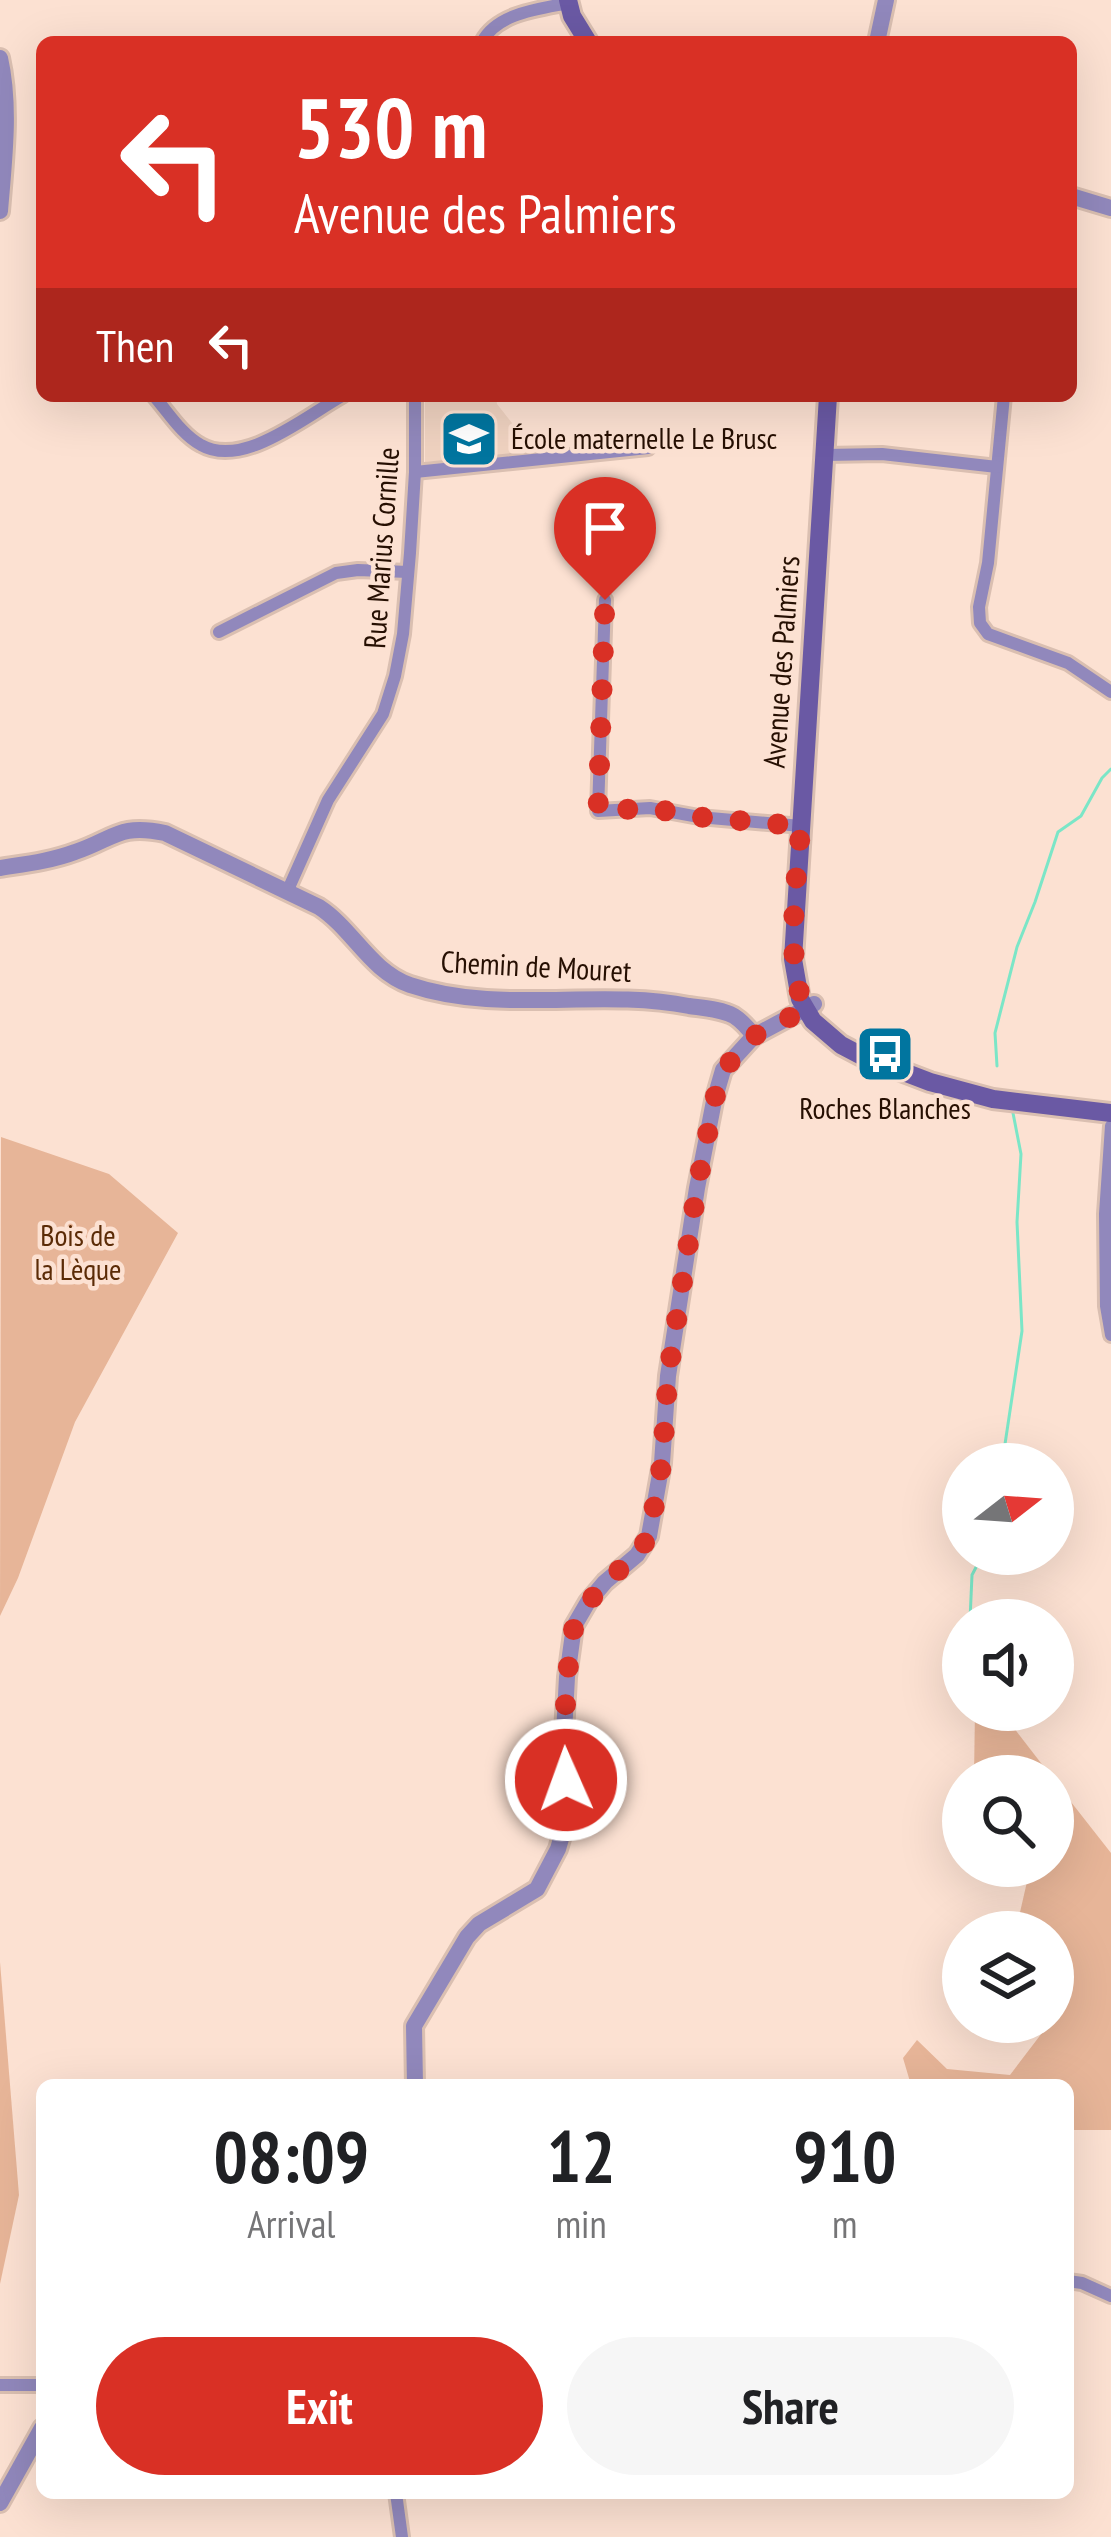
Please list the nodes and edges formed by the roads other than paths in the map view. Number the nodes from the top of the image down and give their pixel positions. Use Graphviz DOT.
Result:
graph roads {
  1 [pos="886,0"];
  2 [pos="569,2"];
  3 [pos="485,36"];
  4 [pos="584,36"];
  5 [pos="879,36"];
  6 [pos="0,58"];
  7 [pos="2,117"];
  8 [pos="1077,198"];
  9 [pos="1111,207"];
  10 [pos="0,211"];
  11 [pos="159,402"];
  12 [pos="332,402"];
  13 [pos="415,402"];
  14 [pos="829,402"];
  15 [pos="1003,402"];
  16 [pos="648,448"];
  17 [pos="825,455"];
  18 [pos="997,466"];
  19 [pos="415,472"];
  20 [pos="408,572"];
  21 [pos="605,600"];
  22 [pos="219,632"];
  23 [pos="1111,692"];
  24 [pos="801,826"];
  25 [pos="0,868"];
  26 [pos="286,892"];
  27 [pos="810,1007"];
  28 [pos="754,1036"];
  29 [pos="1111,1104"];
  30 [pos="1111,1113"];
  31 [pos="1111,1126"];
  32 [pos="1111,1335"];
  33 [pos="415,2079"];
  34 [pos="1074,2283"];
  35 [pos="1111,2296"];
  36 [pos="0,2385"];
  37 [pos="36,2385"];
  38 [pos="36,2439"];
  39 [pos="397,2499"];
  40 [pos="0,2503"];
  41 [pos="402,2537"];
  1 -- 5 [label="street"];
  2 -- 3 [label="street"];
  2 -- 4 [label="main road"];
  6 -- 7 [label="street"];
  7 -- 10 [label="street"];
  8 -- 9 [label="street"];
  11 -- 12 [label="street"];
  13 -- 19 [label="street, Rue Marius Cornille"];
  14 -- 17 [label="main road, Avenue des Palmiers"];
  15 -- 18 [label="street"];
  16 -- 19 [label="street"];
  17 -- 18 [label="street"];
  17 -- 24 [label="main road, Avenue des Palmiers"];
  18 -- 23 [label="street"];
  19 -- 20 [label="street, Rue Marius Cornille"];
  20 -- 22 [label="street"];
  20 -- 26 [label="street, Rue Marius Cornille"];
  21 -- 24 [label="street"];
  24 -- 27 [label="main road, Avenue des Palmiers"];
  25 -- 26 [label="street, Chemin de Mouret"];
  26 -- 28 [label="street, Chemin de Mouret"];
  27 -- 28 [label="street"];
  27 -- 29 [label="main road"];
  27 -- 30 [label="main road"];
  28 -- 33 [label="street"];
  31 -- 32 [label="street"];
  34 -- 35 [label="street"];
  36 -- 37 [label="street"];
  38 -- 40 [label="street"];
  39 -- 41 [label="street"];
}
